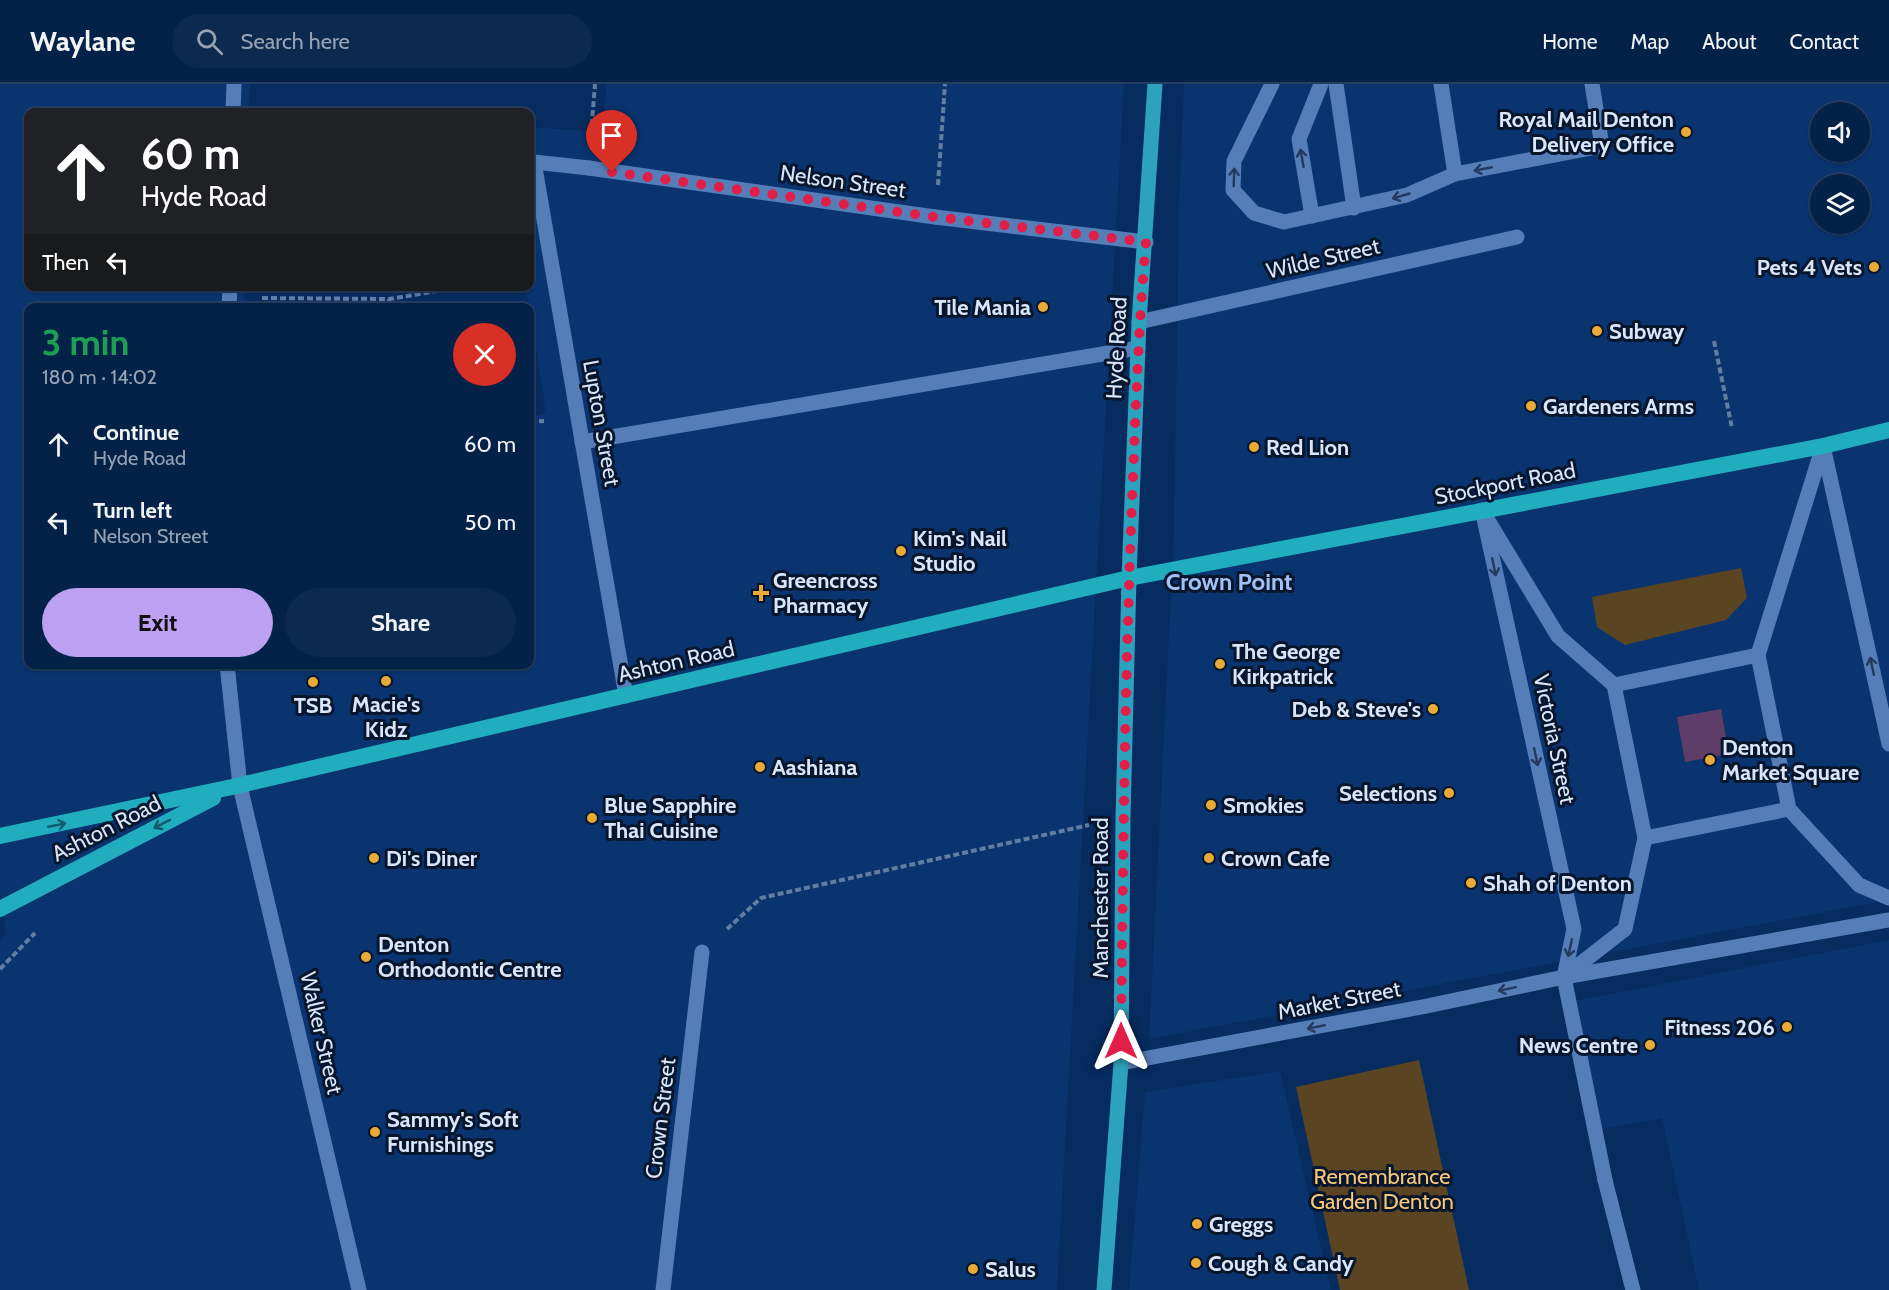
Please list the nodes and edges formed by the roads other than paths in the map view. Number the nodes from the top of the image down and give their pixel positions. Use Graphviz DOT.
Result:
graph roads {
  1 [pos="234,84"];
  2 [pos="1272,84"];
  3 [pos="1321,84"];
  4 [pos="1336,84"];
  5 [pos="1441,84"];
  6 [pos="1592,84"];
  7 [pos="1155,85"];
  8 [pos="233,108"];
  9 [pos="534,161"];
  10 [pos="534,172"];
  11 [pos="1455,174"];
  12 [pos="1354,208"];
  13 [pos="1312,216"];
  14 [pos="1517,237"];
  15 [pos="1146,242"];
  16 [pos="1139,322"];
  17 [pos="1138,348"];
  18 [pos="1889,430"];
  19 [pos="582,442"];
  20 [pos="1823,446"];
  21 [pos="1482,510"];
  22 [pos="1129,578"];
  23 [pos="1758,655"];
  24 [pos="227,669"];
  25 [pos="1614,685"];
  26 [pos="626,696"];
  27 [pos="1889,744"];
  28 [pos="236,787"];
  29 [pos="1789,809"];
  30 [pos="0,836"];
  31 [pos="1645,838"];
  32 [pos="1889,898"];
  33 [pos="0,909"];
  34 [pos="1889,920"];
  35 [pos="702,952"];
  36 [pos="1564,977"];
  37 [pos="1121,1063"];
  38 [pos="359,1290"];
  39 [pos="663,1290"];
  40 [pos="1104,1290"];
  41 [pos="1633,1290"];
  1 -- 8 [label="street"];
  13 -- 2 [label="street, one-way"];
  13 -- 3 [label="street, one-way"];
  4 -- 12 [label="street"];
  5 -- 11 [label="street"];
  6 -- 11 [label="street, one-way"];
  7 -- 15 [label="main road, Hyde Road"];
  9 -- 15 [label="street, Nelson Street"];
  10 -- 19 [label="street, Lupton Street"];
  11 -- 12 [label="street, one-way"];
  12 -- 13 [label="street"];
  14 -- 16 [label="street, Wilde Street"];
  15 -- 16 [label="main road, Hyde Road"];
  16 -- 17 [label="main road, Hyde Road"];
  17 -- 19 [label="street"];
  17 -- 22 [label="main road, Hyde Road"];
  18 -- 20 [label="highway, Stockport Road"];
  19 -- 26 [label="street, Lupton Street"];
  20 -- 21 [label="highway, Stockport Road"];
  20 -- 23 [label="street"];
  27 -- 20 [label="street, one-way"];
  21 -- 22 [label="highway, Stockport Road"];
  21 -- 25 [label="street"];
  21 -- 36 [label="street, Victoria Street, one-way"];
  22 -- 26 [label="highway, Ashton Road"];
  22 -- 37 [label="main road, Manchester Road"];
  23 -- 25 [label="street"];
  23 -- 29 [label="street"];
  24 -- 28 [label="street, Walker Street"];
  25 -- 31 [label="street"];
  26 -- 28 [label="highway, Ashton Road"];
  30 -- 28 [label="highway, Ashton Road, one-way"];
  28 -- 33 [label="highway, Ashton Road, one-way"];
  28 -- 38 [label="street, Walker Street"];
  29 -- 31 [label="street"];
  29 -- 32 [label="street"];
  31 -- 36 [label="street"];
  34 -- 36 [label="street, Market Street"];
  35 -- 39 [label="street, Crown Street"];
  36 -- 37 [label="street, Market Street, one-way"];
  36 -- 41 [label="street"];
  37 -- 40 [label="main road, Manchester Road"];
}
